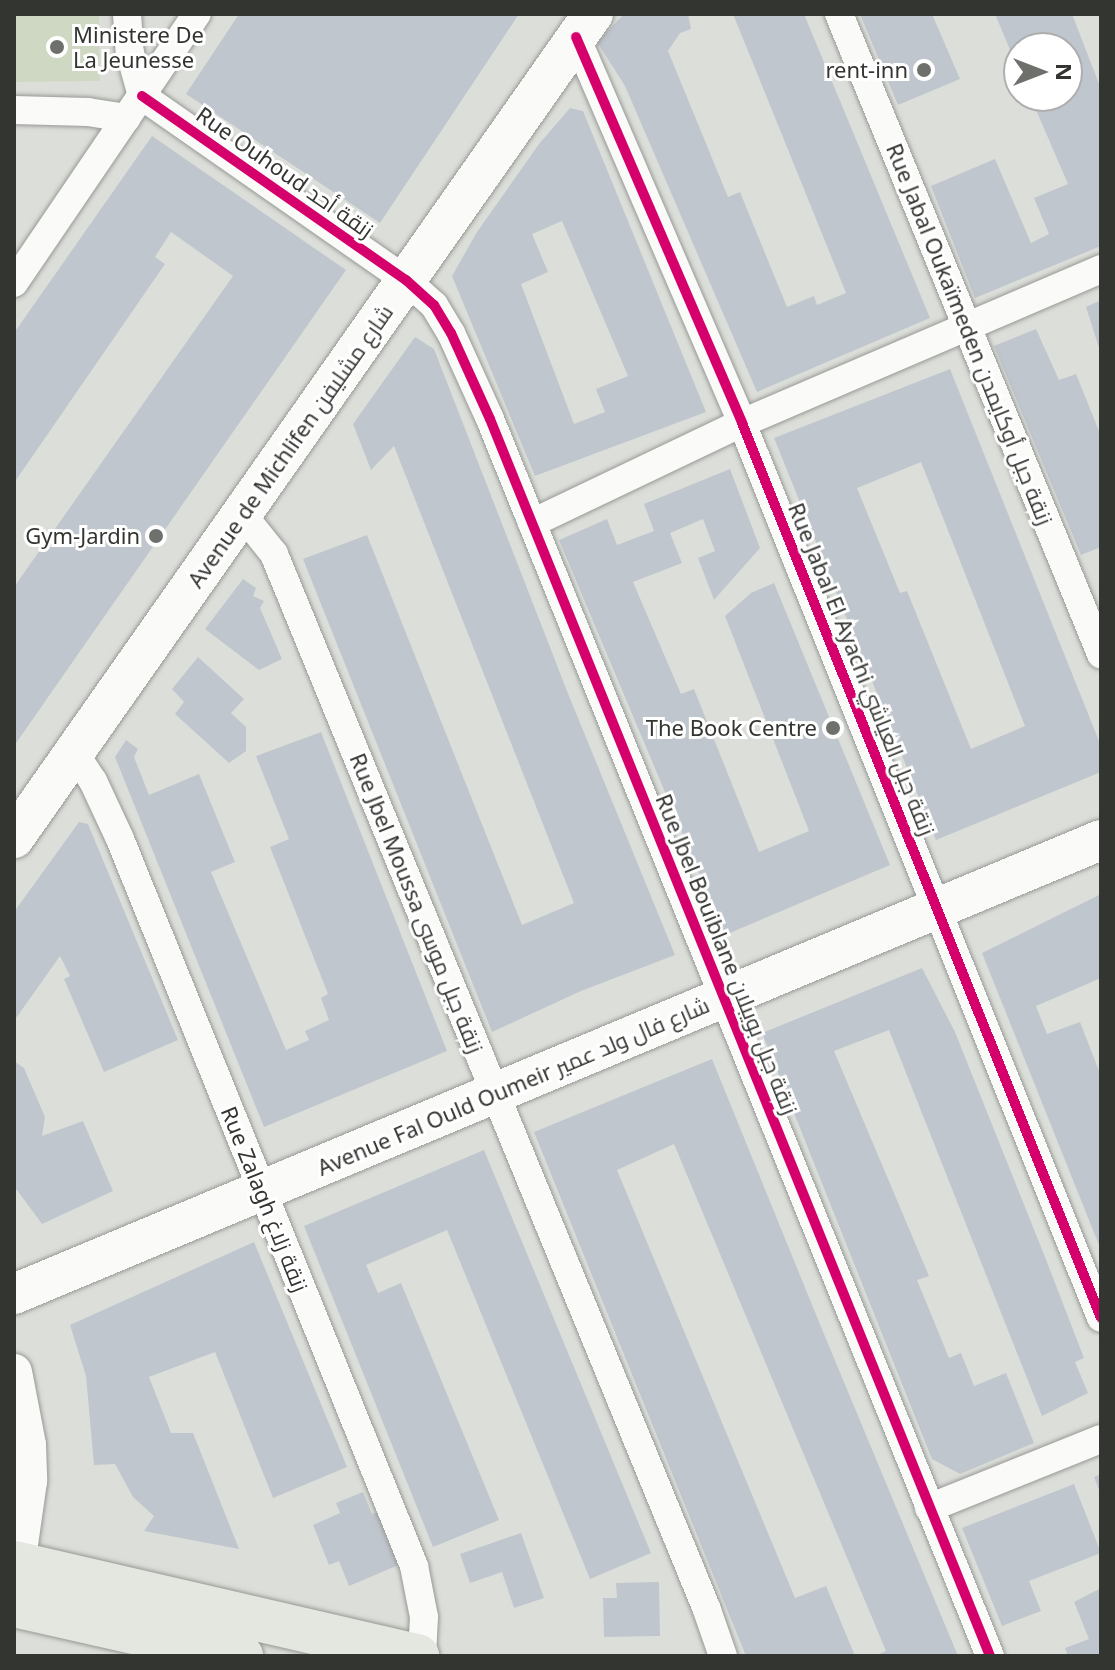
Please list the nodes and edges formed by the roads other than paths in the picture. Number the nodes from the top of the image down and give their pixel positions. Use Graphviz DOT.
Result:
graph roads {
  1 [pos="127,14"];
  2 [pos="197,14"];
  3 [pos="839,14"];
  4 [pos="585,26"];
  5 [pos="135,107"];
  6 [pos="14,110"];
  7 [pos="1101,269"];
  8 [pos="406,280"];
  9 [pos="14,283"];
  10 [pos="967,326"];
  11 [pos="742,423"];
  12 [pos="242,514"];
  13 [pos="532,523"];
  14 [pos="1101,654"];
  15 [pos="74,752"];
  16 [pos="14,838"];
  17 [pos="1101,840"];
  18 [pos="938,909"];
  19 [pos="724,998"];
  20 [pos="495,1093"];
  21 [pos="262,1190"];
  22 [pos="14,1294"];
  23 [pos="1101,1318"];
  24 [pos="14,1372"];
  25 [pos="1101,1439"];
  26 [pos="929,1508"];
  27 [pos="15,1579"];
  28 [pos="241,1656"];
  29 [pos="420,1656"];
  30 [pos="723,1656"];
  31 [pos="990,1656"];
  1 -- 5 [label="street"];
  2 -- 5 [label="street"];
  3 -- 10 [label="street, Rue Jabal Oukaïmeden زنقة جبل أوكايمدن"];
  4 -- 8 [label="main road, Avenue de Michlifen شارع مشليفن"];
  4 -- 11 [label="street, Rue Jabal El Ayachi زنقة جبل العياشي"];
  5 -- 6 [label="street"];
  5 -- 8 [label="street, Rue Ouhoud زنقة أحد"];
  5 -- 9 [label="street"];
  7 -- 10 [label="street"];
  8 -- 12 [label="main road, Avenue de Michlifen شارع مشليفن"];
  8 -- 13 [label="street, Rue Jbel Bouiblane زنقة جبل بويبلان"];
  10 -- 11 [label="street"];
  10 -- 14 [label="street, Rue Jabal Oukaïmeden زنقة جبل أوكايمدن"];
  11 -- 13 [label="street"];
  11 -- 18 [label="street, Rue Jabal El Ayachi زنقة جبل العياشي"];
  12 -- 15 [label="main road, Avenue de Michlifen شارع مشليفن"];
  12 -- 20 [label="street, Rue Jbel Moussa زنقة جبل موسى"];
  13 -- 19 [label="street, Rue Jbel Bouiblane زنقة جبل بويبلان"];
  15 -- 16 [label="main road, Avenue de Michlifen شارع مشليفن"];
  15 -- 21 [label="street, Rue Zalagh زنقة زلاغ"];
  17 -- 18 [label="main road, Avenue Fal Ould Oumeir شارع فال ولد عمير"];
  18 -- 19 [label="main road, Avenue Fal Ould Oumeir شارع فال ولد عمير"];
  18 -- 23 [label="street, Rue Jabal El Ayachi زنقة جبل العياشي"];
  19 -- 20 [label="main road, Avenue Fal Ould Oumeir شارع فال ولد عمير"];
  19 -- 26 [label="street, Rue Jbel Bouiblane زنقة جبل بويبلان"];
  20 -- 21 [label="main road, Avenue Fal Ould Oumeir شارع فال ولد عمير"];
  20 -- 30 [label="street, Rue Jbel Moussa زنقة جبل موسى"];
  21 -- 22 [label="main road, Avenue Fal Ould Oumeir شارع فال ولد عمير"];
  21 -- 29 [label="street, Rue Zalagh زنقة زلاغ"];
  24 -- 27 [label="street"];
  25 -- 26 [label="street"];
  26 -- 31 [label="street, Rue Jbel Bouiblane زنقة جبل بويبلان"];
  27 -- 28 [label="main road"];
  27 -- 29 [label="main road"];
}
